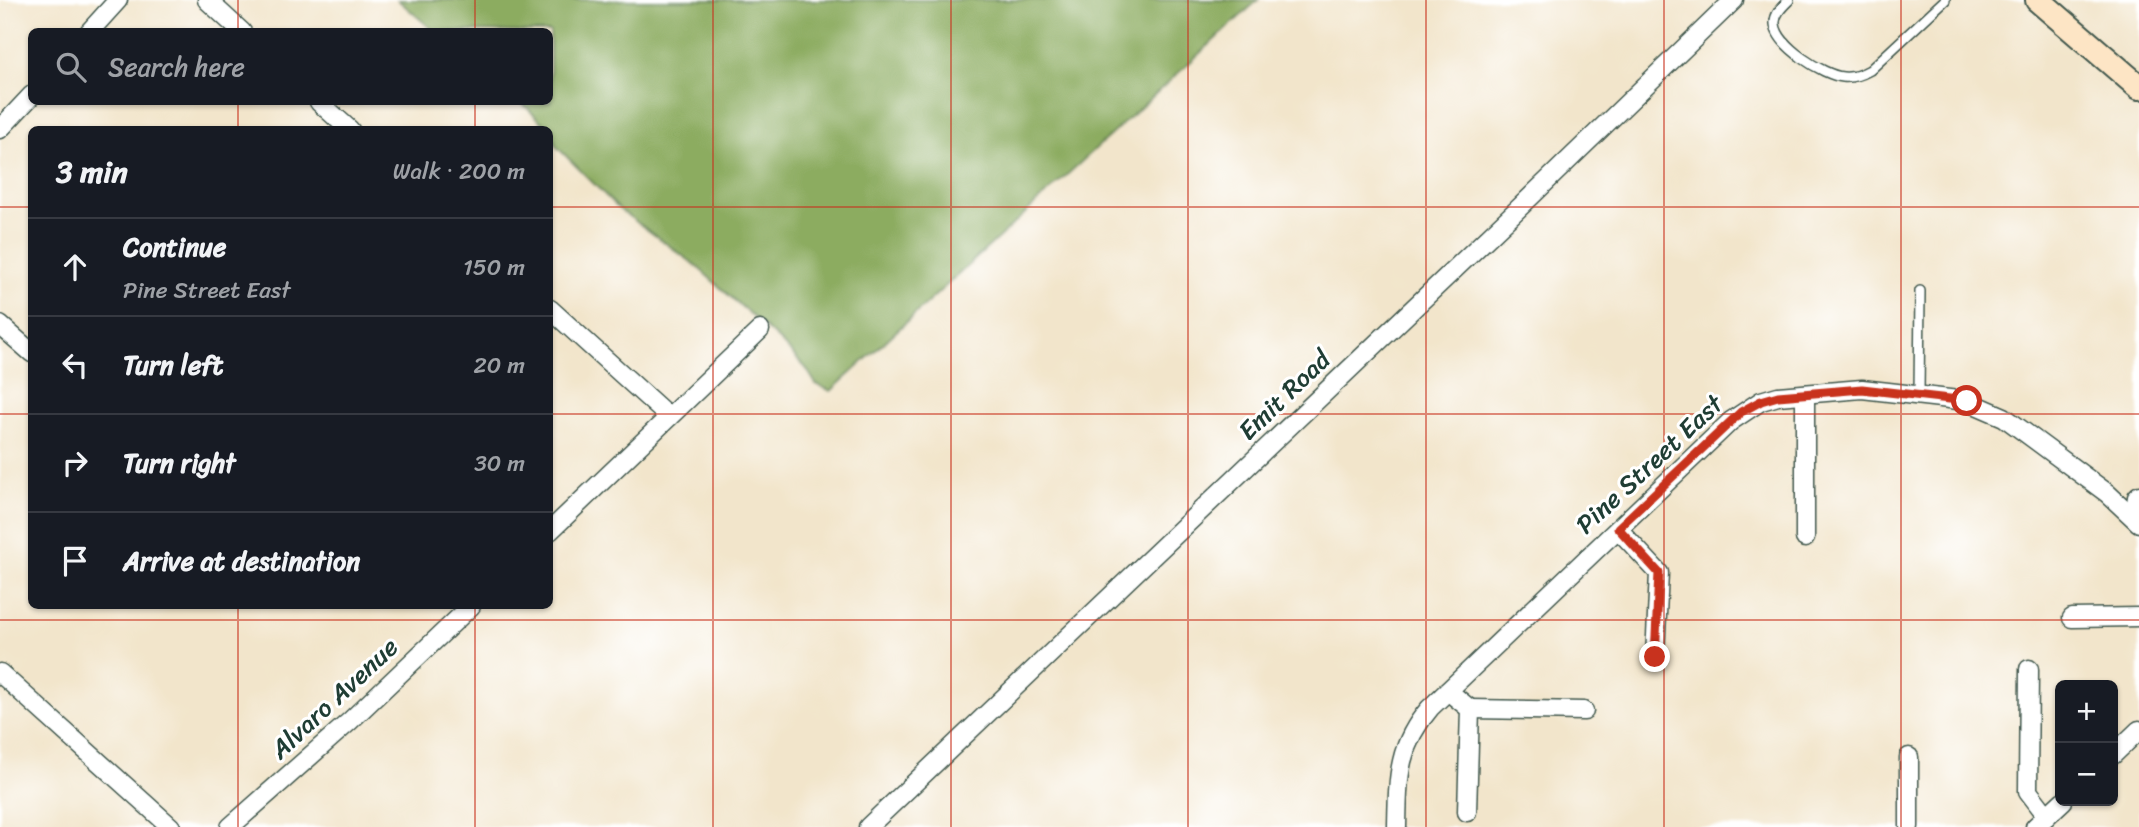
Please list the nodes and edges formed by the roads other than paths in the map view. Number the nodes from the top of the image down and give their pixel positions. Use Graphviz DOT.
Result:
graph roads {
  1 [pos="118,0"];
  2 [pos="207,0"];
  3 [pos="1734,0"];
  4 [pos="1789,0"];
  5 [pos="1945,0"];
  6 [pos="2038,0"];
  7 [pos="93,28"];
  8 [pos="238,28"];
  9 [pos="2139,88"];
  10 [pos="28,99"];
  11 [pos="323,105"];
  12 [pos="346,126"];
  13 [pos="0,129"];
  14 [pos="1920,291"];
  15 [pos="553,312"];
  16 [pos="0,325"];
  17 [pos="760,330"];
  18 [pos="28,350"];
  19 [pos="1805,394"];
  20 [pos="1919,394"];
  21 [pos="669,417"];
  22 [pos="2139,495"];
  23 [pos="2137,519"];
  24 [pos="553,528"];
  25 [pos="1618,528"];
  26 [pos="1805,538"];
  27 [pos="468,609"];
  28 [pos="2139,617"];
  29 [pos="2072,618"];
  30 [pos="1655,657"];
  31 [pos="2029,669"];
  32 [pos="1,677"];
  33 [pos="1448,691"];
  34 [pos="1470,709"];
  35 [pos="1584,711"];
  36 [pos="2139,730"];
  37 [pos="2118,750"];
  38 [pos="1909,757"];
  39 [pos="2058,806"];
  40 [pos="1467,813"];
  41 [pos="2041,822"];
  42 [pos="171,827"];
  43 [pos="230,827"];
  44 [pos="868,827"];
  45 [pos="1397,827"];
  46 [pos="1909,827"];
  1 -- 7 [label="street"];
  2 -- 8 [label="street"];
  3 -- 44 [label="street, Emit Road"];
  4 -- 5 [label="lane"];
  6 -- 9 [label="main road"];
  10 -- 13 [label="street"];
  11 -- 12 [label="street"];
  14 -- 20 [label="lane"];
  15 -- 21 [label="street"];
  16 -- 18 [label="street"];
  17 -- 21 [label="street"];
  19 -- 20 [label="street, Pine Street East"];
  19 -- 25 [label="street, Pine Street East"];
  19 -- 26 [label="street"];
  20 -- 23 [label="street, Pine Street East"];
  21 -- 24 [label="street"];
  22 -- 23 [label="street"];
  25 -- 30 [label="street"];
  25 -- 33 [label="street, Pine Street East"];
  27 -- 43 [label="street, Alvaro Avenue"];
  28 -- 29 [label="street"];
  31 -- 41 [label="street"];
  32 -- 42 [label="street"];
  33 -- 34 [label="street"];
  33 -- 45 [label="street, Pine Street East"];
  34 -- 35 [label="street"];
  34 -- 40 [label="street"];
  36 -- 37 [label="street"];
  38 -- 46 [label="street"];
  39 -- 41 [label="street"];
}
